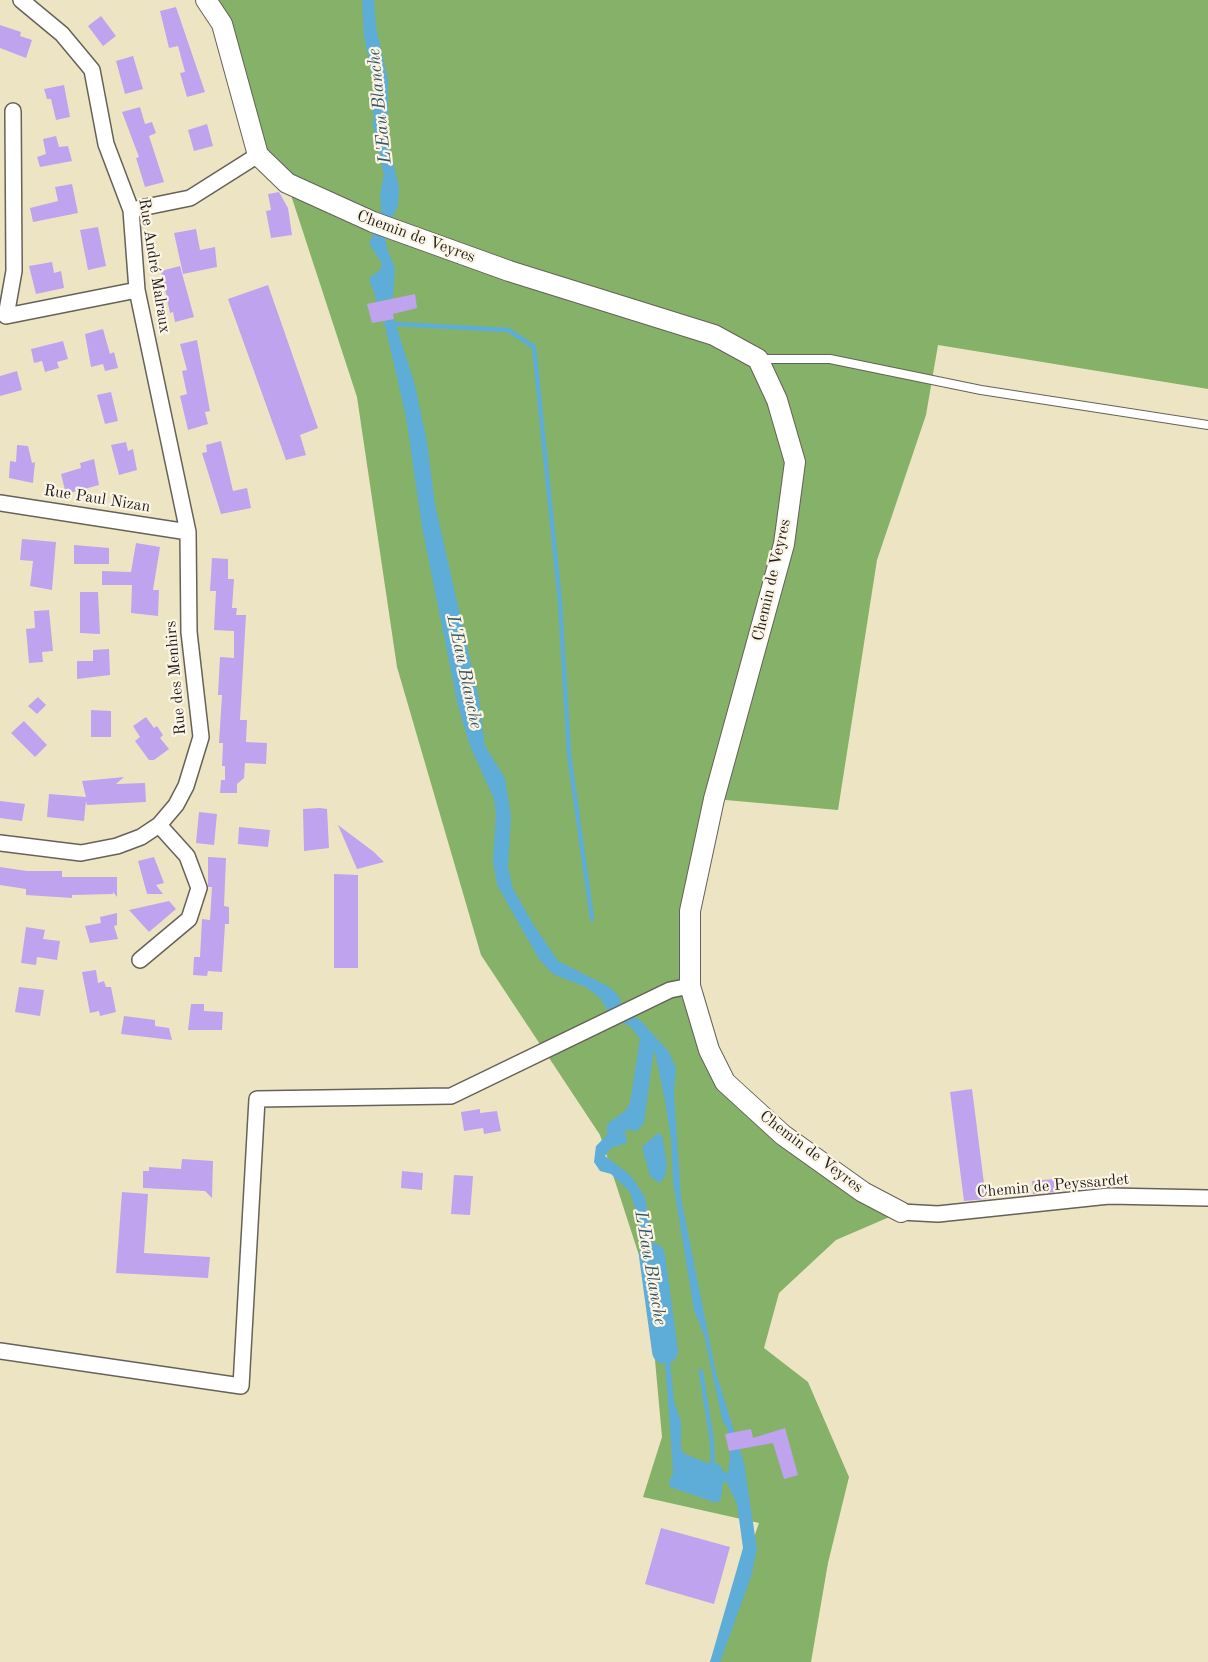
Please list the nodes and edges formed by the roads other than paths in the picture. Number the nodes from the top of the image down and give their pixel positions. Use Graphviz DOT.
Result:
graph roads {
  1 [pos="21,0"];
  2 [pos="206,0"];
  3 [pos="13,111"];
  4 [pos="258,154"];
  5 [pos="131,210"];
  6 [pos="137,290"];
  7 [pos="758,359"];
  8 [pos="1208,425"];
  9 [pos="0,503"];
  10 [pos="188,532"];
  11 [pos="159,825"];
  12 [pos="0,843"];
  13 [pos="140,960"];
  14 [pos="690,986"];
  15 [pos="1208,1198"];
  16 [pos="901,1212"];
  17 [pos="0,1351"];
  1 -- 5 [label="street, Rue André Malraux"];
  2 -- 4 [label="street"];
  3 -- 6 [label="street"];
  4 -- 5 [label="street"];
  4 -- 7 [label="street, Chemin de Veyres"];
  5 -- 6 [label="street, Rue André Malraux"];
  6 -- 10 [label="street, Rue André Malraux"];
  7 -- 8 [label="lane"];
  7 -- 14 [label="street, Chemin de Veyres"];
  9 -- 10 [label="street, Rue Paul Nizan"];
  10 -- 11 [label="street, Rue des Menhirs"];
  11 -- 12 [label="street, Rue des Menhirs"];
  11 -- 13 [label="street"];
  14 -- 16 [label="street, Chemin de Veyres"];
  14 -- 17 [label="street"];
  15 -- 16 [label="street, Chemin de Peyssardet"];
}
